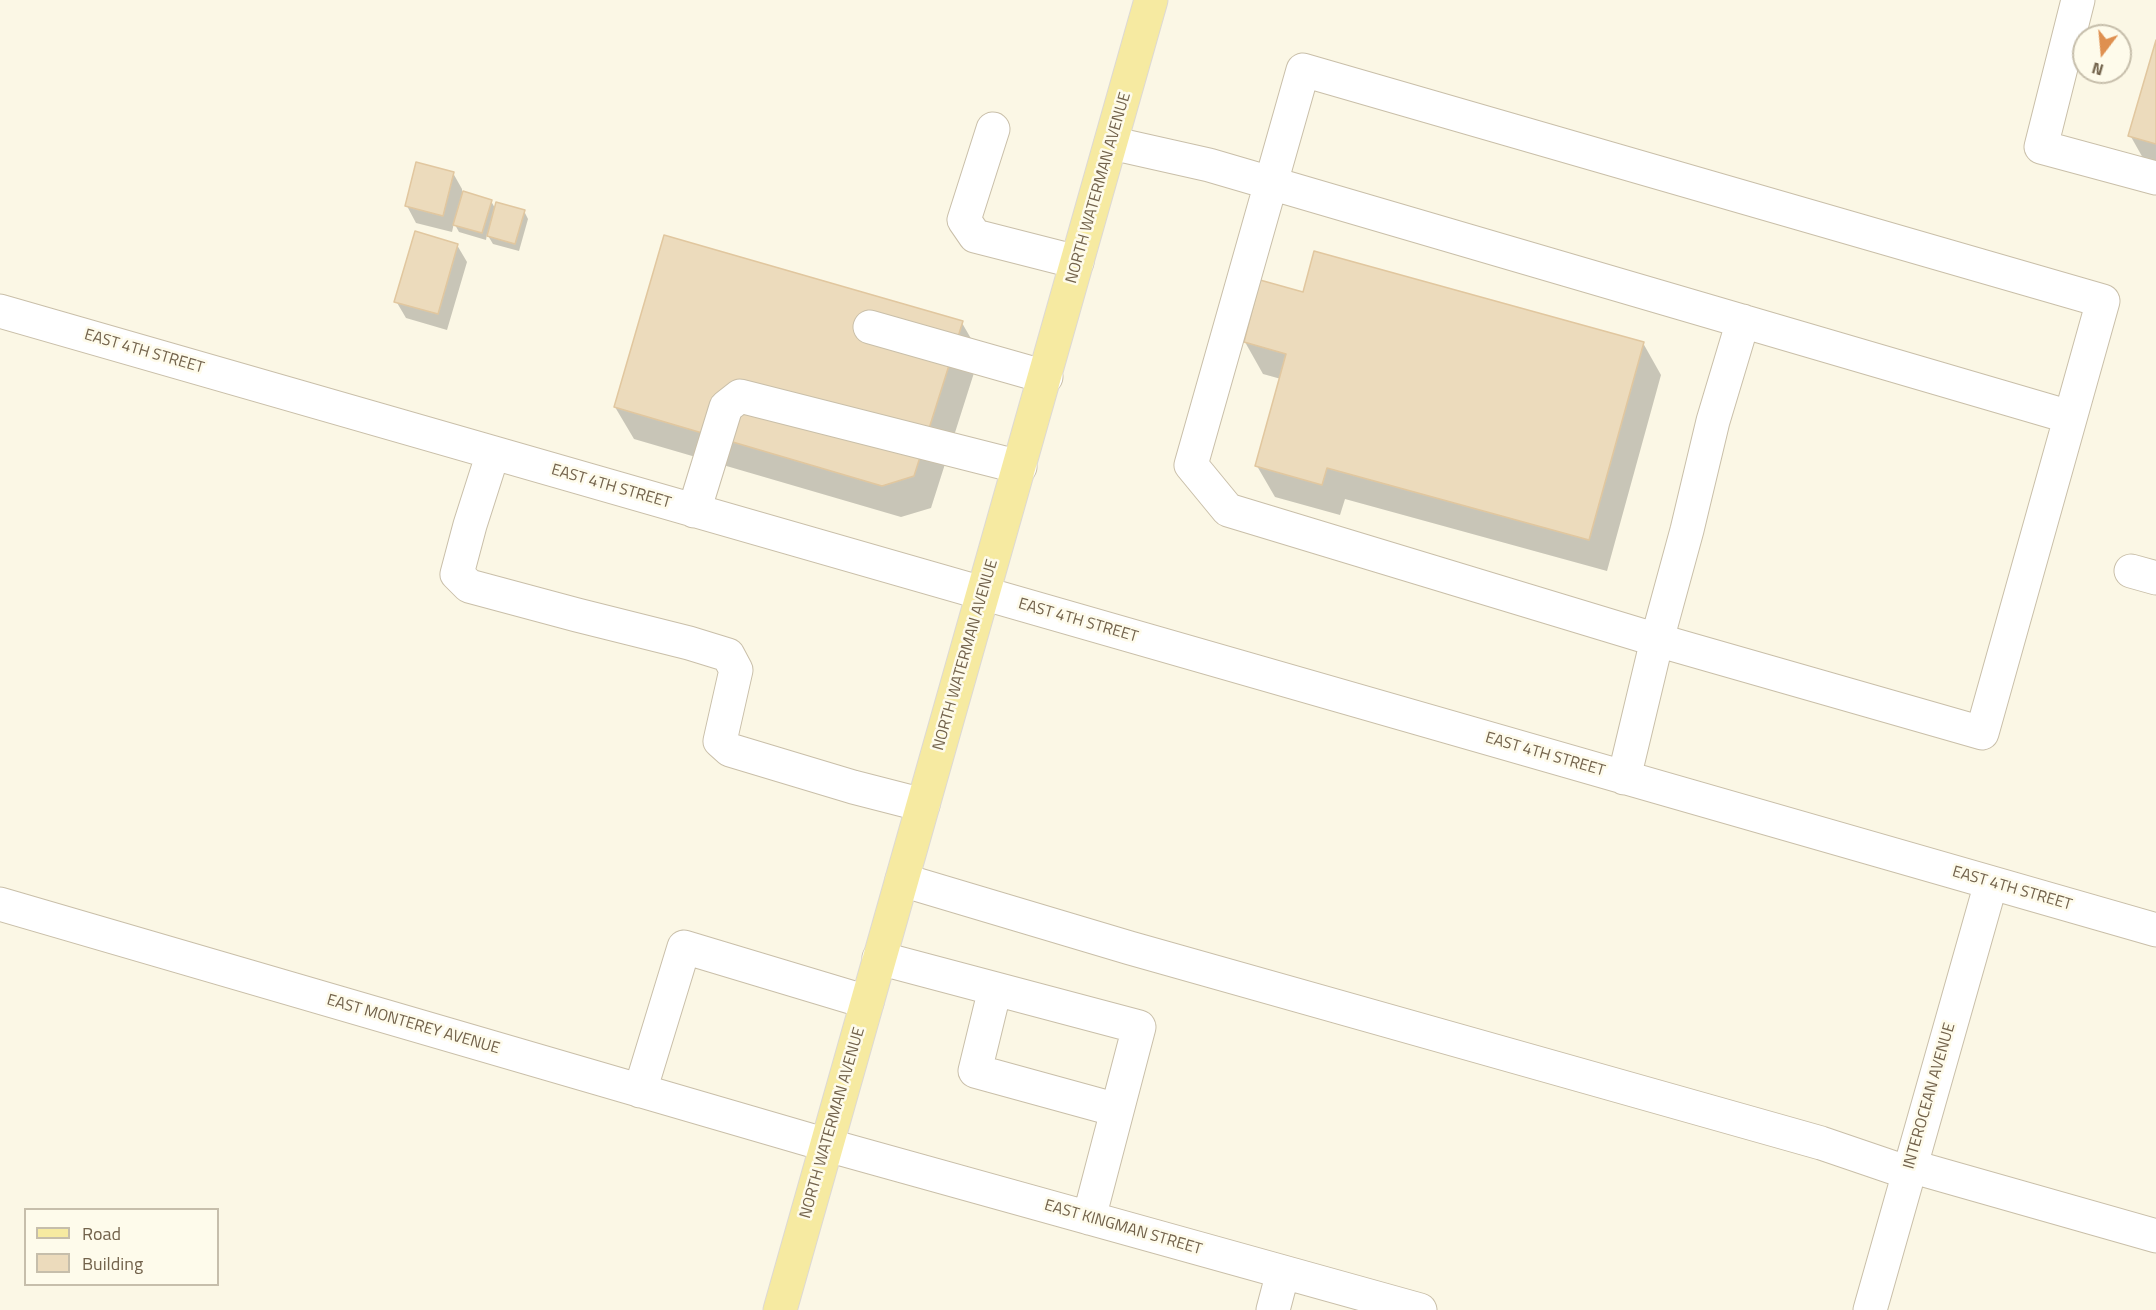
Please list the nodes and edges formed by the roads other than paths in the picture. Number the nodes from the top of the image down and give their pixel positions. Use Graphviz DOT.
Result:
graph roads {
  1 [pos="1151,0"];
  2 [pos="2078,0"];
  3 [pos="993,129"];
  4 [pos="1111,143"];
  5 [pos="2156,178"];
  6 [pos="1271,184"];
  7 [pos="1077,262"];
  8 [pos="0,311"];
  9 [pos="1743,321"];
  10 [pos="870,327"];
  11 [pos="1046,377"];
  12 [pos="2070,417"];
  13 [pos="493,453"];
  14 [pos="1020,467"];
  15 [pos="694,511"];
  16 [pos="984,595"];
  17 [pos="1657,640"];
  18 [pos="1624,778"];
  19 [pos="923,805"];
  20 [pos="902,880"];
  21 [pos="1991,883"];
  22 [pos="0,904"];
  23 [pos="2156,930"];
  24 [pos="879,958"];
  25 [pos="995,989"];
  26 [pos="867,1002"];
  27 [pos="640,1091"];
  28 [pos="1117,1110"];
  29 [pos="827,1145"];
  30 [pos="1910,1169"];
  31 [pos="1089,1218"];
  32 [pos="2156,1236"];
  33 [pos="1283,1272"];
  34 [pos="780,1310"];
  35 [pos="1273,1310"];
  36 [pos="1420,1310"];
  37 [pos="1869,1310"];
  1 -- 4 [label="main road, NORTH WATERMAN AVENUE"];
  2 -- 5 [label="street"];
  3 -- 7 [label="street"];
  4 -- 6 [label="street"];
  4 -- 7 [label="main road, NORTH WATERMAN AVENUE"];
  6 -- 9 [label="street"];
  6 -- 12 [label="street"];
  6 -- 17 [label="street"];
  7 -- 11 [label="main road, NORTH WATERMAN AVENUE"];
  8 -- 13 [label="street, EAST 4TH STREET"];
  9 -- 12 [label="street"];
  9 -- 17 [label="street"];
  10 -- 11 [label="street"];
  11 -- 14 [label="main road, NORTH WATERMAN AVENUE"];
  12 -- 17 [label="street"];
  13 -- 15 [label="street, EAST 4TH STREET"];
  13 -- 19 [label="street"];
  14 -- 15 [label="street"];
  14 -- 16 [label="main road, NORTH WATERMAN AVENUE"];
  15 -- 16 [label="street, EAST 4TH STREET"];
  16 -- 18 [label="street, EAST 4TH STREET"];
  16 -- 19 [label="main road, NORTH WATERMAN AVENUE"];
  17 -- 18 [label="street"];
  18 -- 21 [label="street, EAST 4TH STREET"];
  19 -- 20 [label="main road, NORTH WATERMAN AVENUE"];
  20 -- 24 [label="main road, NORTH WATERMAN AVENUE"];
  20 -- 30 [label="street"];
  21 -- 23 [label="street, EAST 4TH STREET"];
  21 -- 30 [label="street, INTEROCEAN AVENUE"];
  22 -- 27 [label="street, EAST MONTEREY AVENUE"];
  24 -- 25 [label="street"];
  24 -- 26 [label="main road, NORTH WATERMAN AVENUE"];
  25 -- 28 [label="street"];
  25 -- 28 [label="street"];
  26 -- 27 [label="street"];
  26 -- 29 [label="main road, NORTH WATERMAN AVENUE"];
  27 -- 29 [label="street, EAST MONTEREY AVENUE"];
  28 -- 31 [label="street"];
  29 -- 31 [label="street, EAST KINGMAN STREET"];
  29 -- 34 [label="main road, NORTH WATERMAN AVENUE"];
  30 -- 32 [label="street"];
  30 -- 37 [label="street, INTEROCEAN AVENUE"];
  31 -- 33 [label="street, EAST KINGMAN STREET"];
  33 -- 35 [label="street"];
  33 -- 36 [label="street, EAST KINGMAN STREET"];
}
